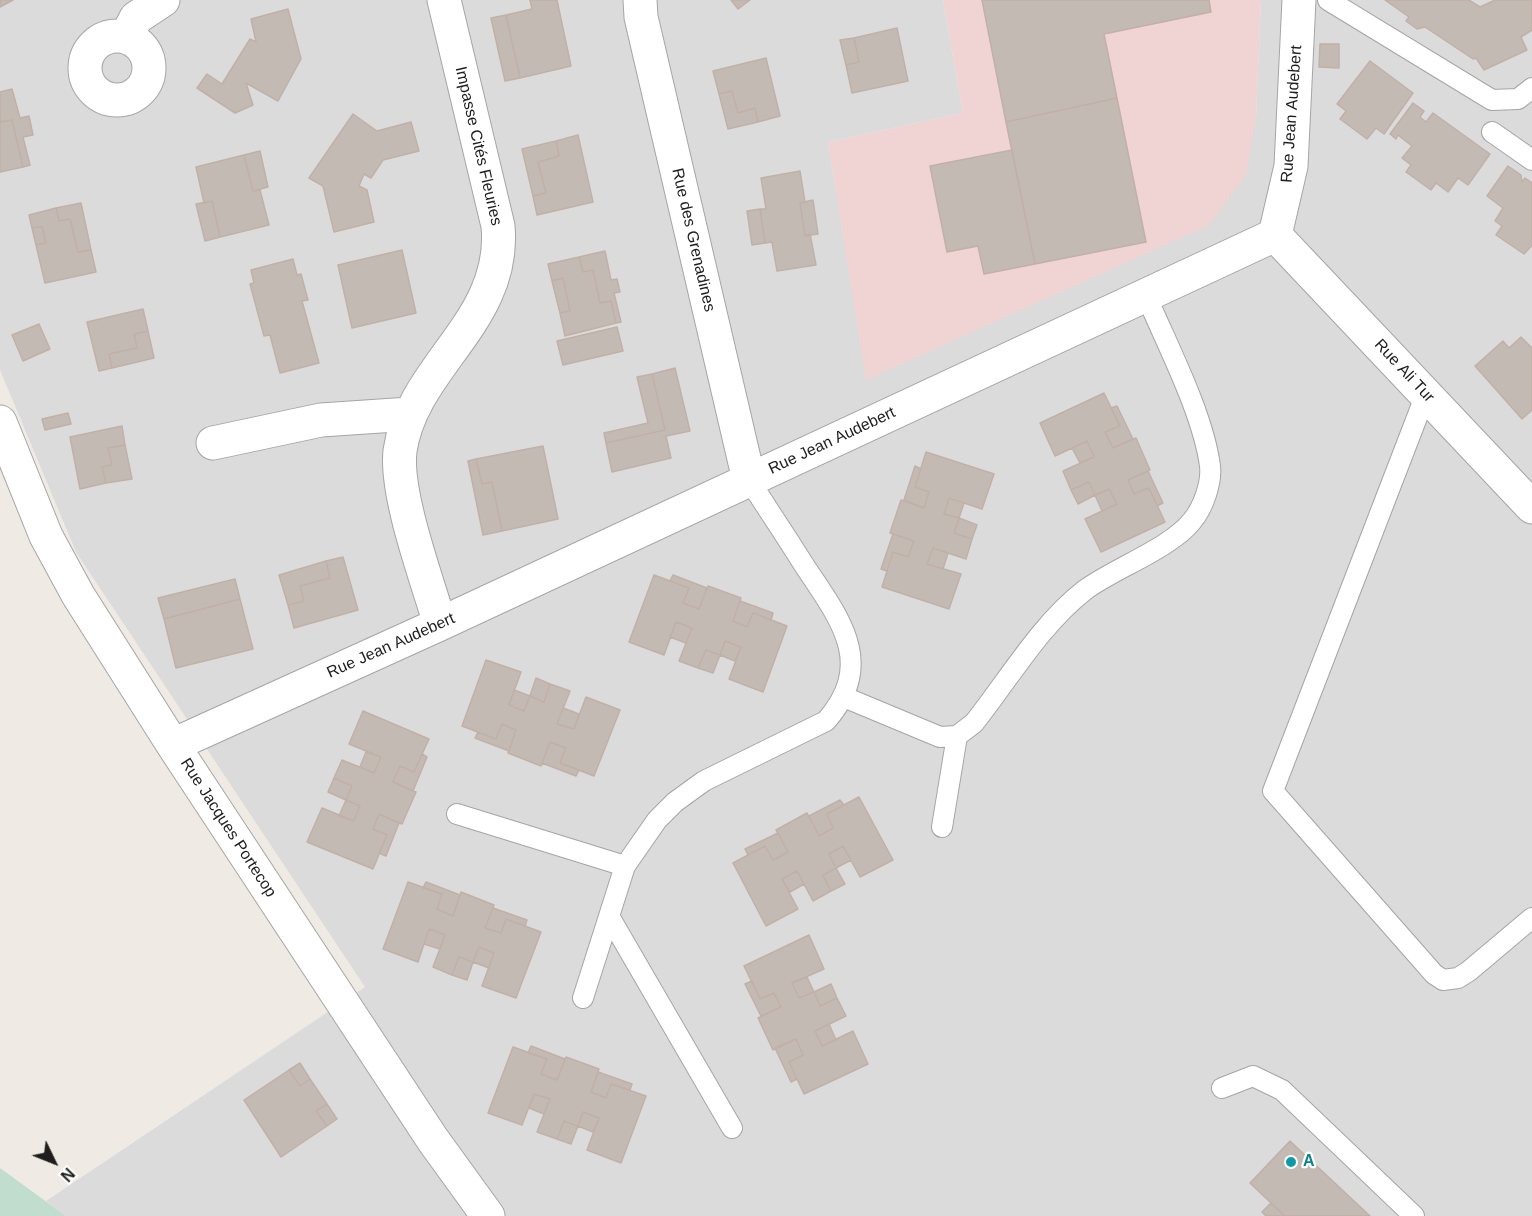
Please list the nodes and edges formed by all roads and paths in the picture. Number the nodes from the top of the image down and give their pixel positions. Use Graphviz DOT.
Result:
graph roads {
  1 [pos="163,0"];
  2 [pos="444,0"];
  3 [pos="640,0"];
  4 [pos="1299,0"];
  5 [pos="1328,0"];
  6 [pos="126,37"];
  7 [pos="1532,88"];
  8 [pos="1492,132"];
  9 [pos="1532,160"];
  10 [pos="1275,235"];
  11 [pos="1146,295"];
  12 [pos="1426,394"];
  13 [pos="410,414"];
  14 [pos="0,422"];
  15 [pos="213,443"];
  16 [pos="749,480"];
  17 [pos="1532,507"];
  18 [pos="440,624"];
  19 [pos="844,697"];
  20 [pos="957,735"];
  21 [pos="173,745"];
  22 [pos="457,814"];
  23 [pos="942,827"];
  24 [pos="625,866"];
  25 [pos="609,916"];
  26 [pos="1532,918"];
  27 [pos="583,998"];
  28 [pos="1222,1088"];
  29 [pos="732,1128"];
  30 [pos="488,1216"];
  31 [pos="1414,1216"];
  1 -- 6 [label="street"];
  2 -- 13 [label="street, Impasse Cités Fleuries"];
  3 -- 16 [label="street, Rue des Grenadines"];
  4 -- 10 [label="street, Rue Jean Audebert"];
  5 -- 7 [label="lane"];
  8 -- 9 [label="lane"];
  10 -- 11 [label="street, Rue Jean Audebert"];
  10 -- 12 [label="street, Rue Ali Tur"];
  11 -- 16 [label="street, Rue Jean Audebert"];
  11 -- 20 [label="lane"];
  12 -- 17 [label="street, Rue Ali Tur"];
  12 -- 26 [label="lane"];
  13 -- 15 [label="street"];
  13 -- 18 [label="street, Impasse Cités Fleuries"];
  14 -- 21 [label="street, Rue Jacques Portecop"];
  16 -- 18 [label="street, Rue Jean Audebert"];
  16 -- 19 [label="lane"];
  18 -- 21 [label="street, Rue Jean Audebert"];
  19 -- 20 [label="lane"];
  19 -- 24 [label="lane"];
  20 -- 23 [label="lane"];
  21 -- 30 [label="street, Rue Jacques Portecop"];
  22 -- 24 [label="lane"];
  24 -- 25 [label="lane"];
  25 -- 27 [label="lane"];
  25 -- 29 [label="lane"];
  28 -- 31 [label="lane"];
}
